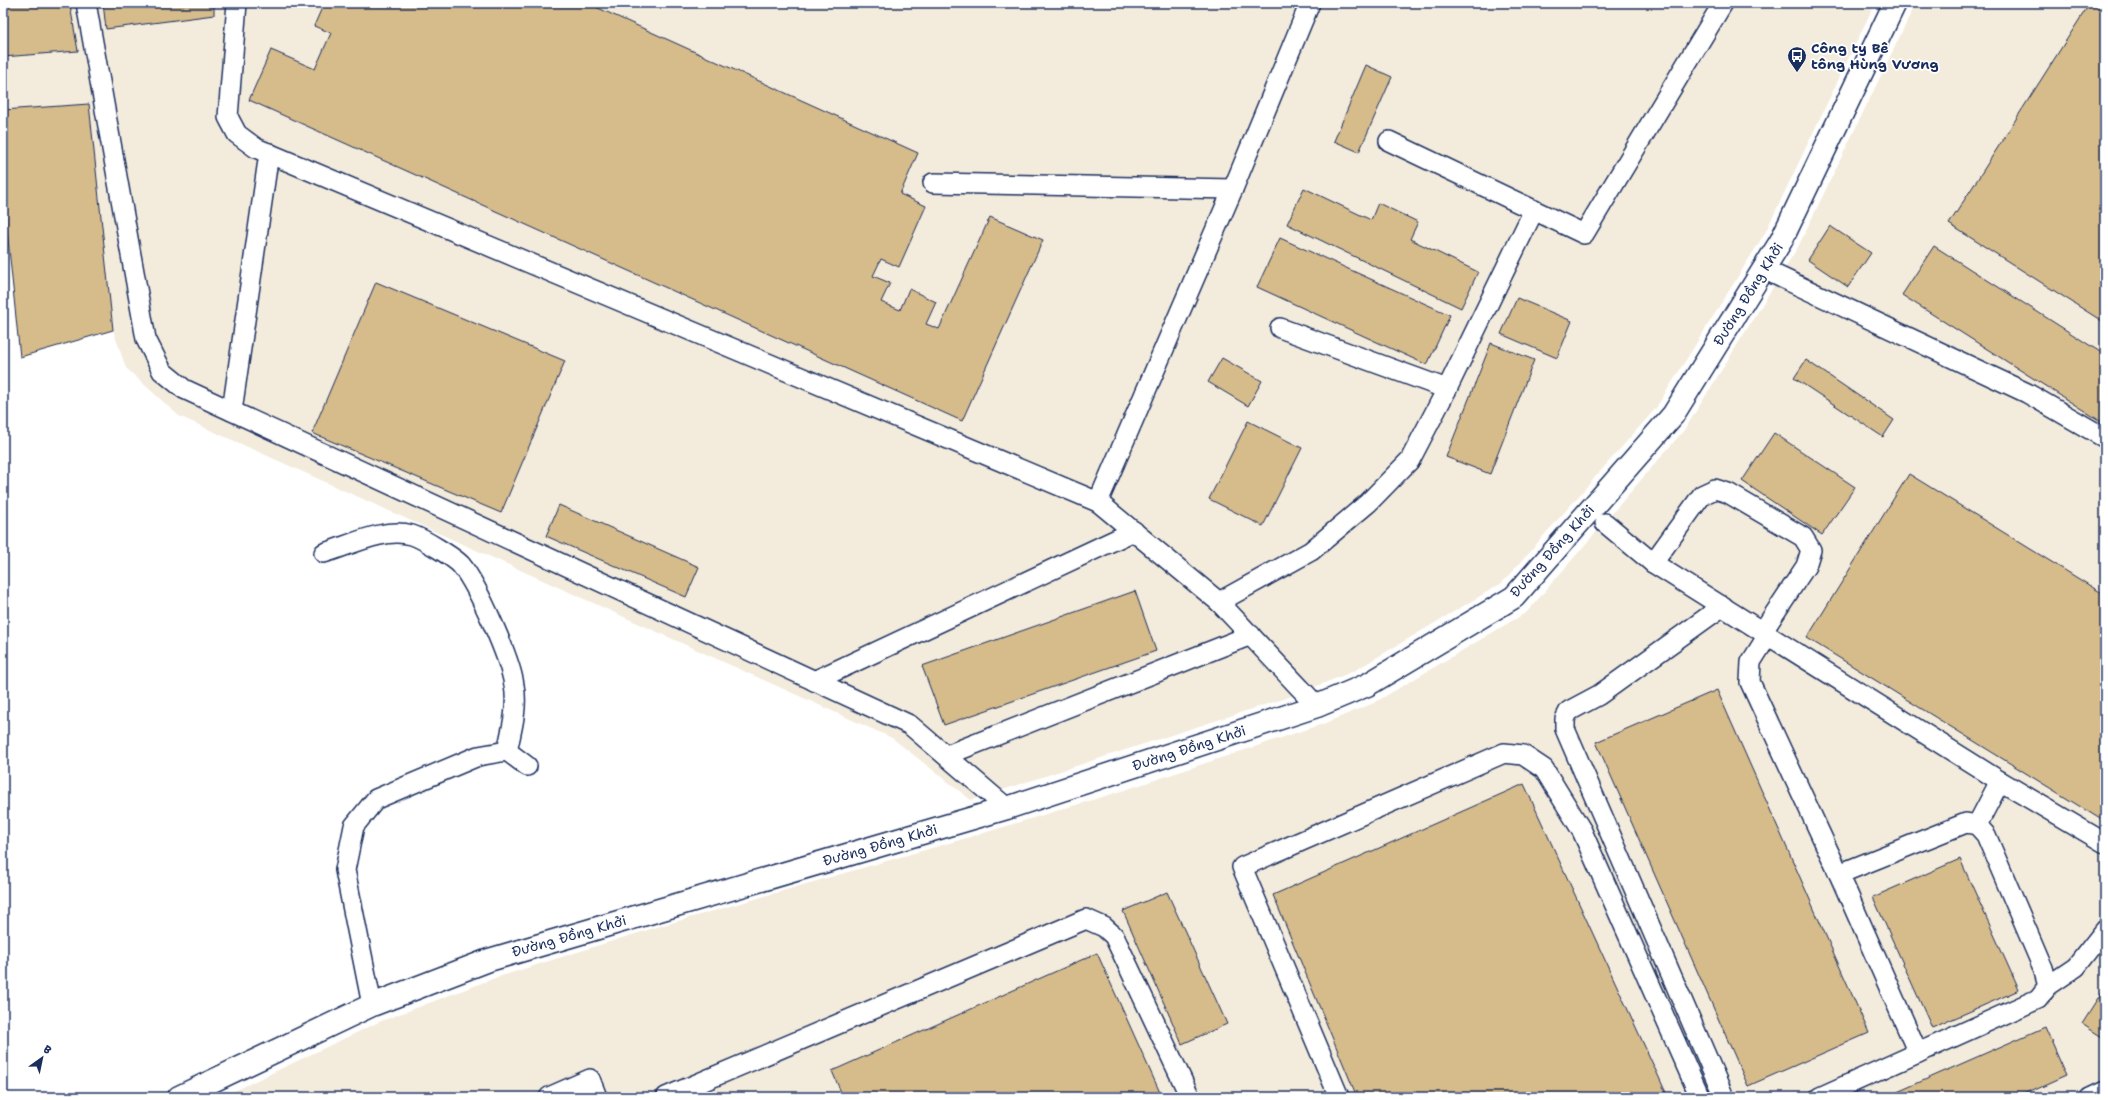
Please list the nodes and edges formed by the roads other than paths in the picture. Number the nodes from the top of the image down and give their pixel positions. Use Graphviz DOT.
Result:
graph roads {
  1 [pos="86,3"];
  2 [pos="237,3"];
  3 [pos="1310,3"];
  4 [pos="1723,3"];
  5 [pos="1895,3"];
  6 [pos="1389,141"];
  7 [pos="269,153"];
  8 [pos="933,183"];
  9 [pos="1233,189"];
  10 [pos="1534,210"];
  11 [pos="1763,269"];
  12 [pos="1280,328"];
  13 [pos="1447,389"];
  14 [pos="232,412"];
  15 [pos="2105,438"];
  16 [pos="1098,502"];
  17 [pos="1605,522"];
  18 [pos="1134,531"];
  19 [pos="324,553"];
  20 [pos="1653,563"];
  21 [pos="1220,602"];
  22 [pos="1723,606"];
  23 [pos="1765,633"];
  24 [pos="1251,635"];
  25 [pos="814,681"];
  26 [pos="1317,706"];
  27 [pos="507,751"];
  28 [pos="947,755"];
  29 [pos="527,766"];
  30 [pos="2000,781"];
  31 [pos="1007,808"];
  32 [pos="1977,825"];
  33 [pos="2105,843"];
  34 [pos="1839,874"];
  35 [pos="2105,930"];
  36 [pos="2048,986"];
  37 [pos="372,1005"];
  38 [pos="1918,1053"];
  39 [pos="179,1097"];
  40 [pos="549,1097"];
  41 [pos="597,1097"];
  42 [pos="666,1097"];
  43 [pos="1190,1097"];
  44 [pos="1339,1097"];
  45 [pos="1700,1097"];
  46 [pos="1724,1097"];
  47 [pos="1820,1097"];
  1 -- 14 [label="lane"];
  2 -- 7 [label="lane"];
  3 -- 9 [label="lane"];
  4 -- 10 [label="lane"];
  5 -- 11 [label="main road, Đường Đồng Khởi"];
  6 -- 10 [label="lane"];
  7 -- 14 [label="lane"];
  7 -- 16 [label="lane"];
  8 -- 9 [label="lane"];
  9 -- 16 [label="lane"];
  10 -- 13 [label="lane"];
  11 -- 15 [label="lane"];
  11 -- 26 [label="main road, Đường Đồng Khởi"];
  12 -- 13 [label="lane"];
  13 -- 21 [label="lane"];
  14 -- 25 [label="lane"];
  16 -- 18 [label="lane"];
  17 -- 20 [label="lane"];
  18 -- 21 [label="lane"];
  18 -- 25 [label="lane"];
  19 -- 27 [label="lane"];
  20 -- 22 [label="lane"];
  20 -- 23 [label="lane"];
  21 -- 24 [label="lane"];
  22 -- 23 [label="lane"];
  22 -- 46 [label="lane"];
  23 -- 30 [label="lane"];
  23 -- 34 [label="lane"];
  24 -- 26 [label="lane"];
  24 -- 28 [label="lane"];
  25 -- 28 [label="lane"];
  26 -- 31 [label="main road, Đường Đồng Khởi"];
  27 -- 29 [label="lane"];
  27 -- 37 [label="lane"];
  28 -- 31 [label="lane"];
  30 -- 32 [label="lane"];
  30 -- 33 [label="lane"];
  31 -- 37 [label="main road, Đường Đồng Khởi"];
  32 -- 34 [label="lane"];
  32 -- 36 [label="lane"];
  34 -- 38 [label="lane"];
  35 -- 36 [label="lane"];
  36 -- 38 [label="lane"];
  37 -- 39 [label="main road, Đường Đồng Khởi"];
  38 -- 47 [label="lane"];
  40 -- 41 [label="lane"];
  42 -- 43 [label="lane"];
  44 -- 45 [label="lane"];
}
